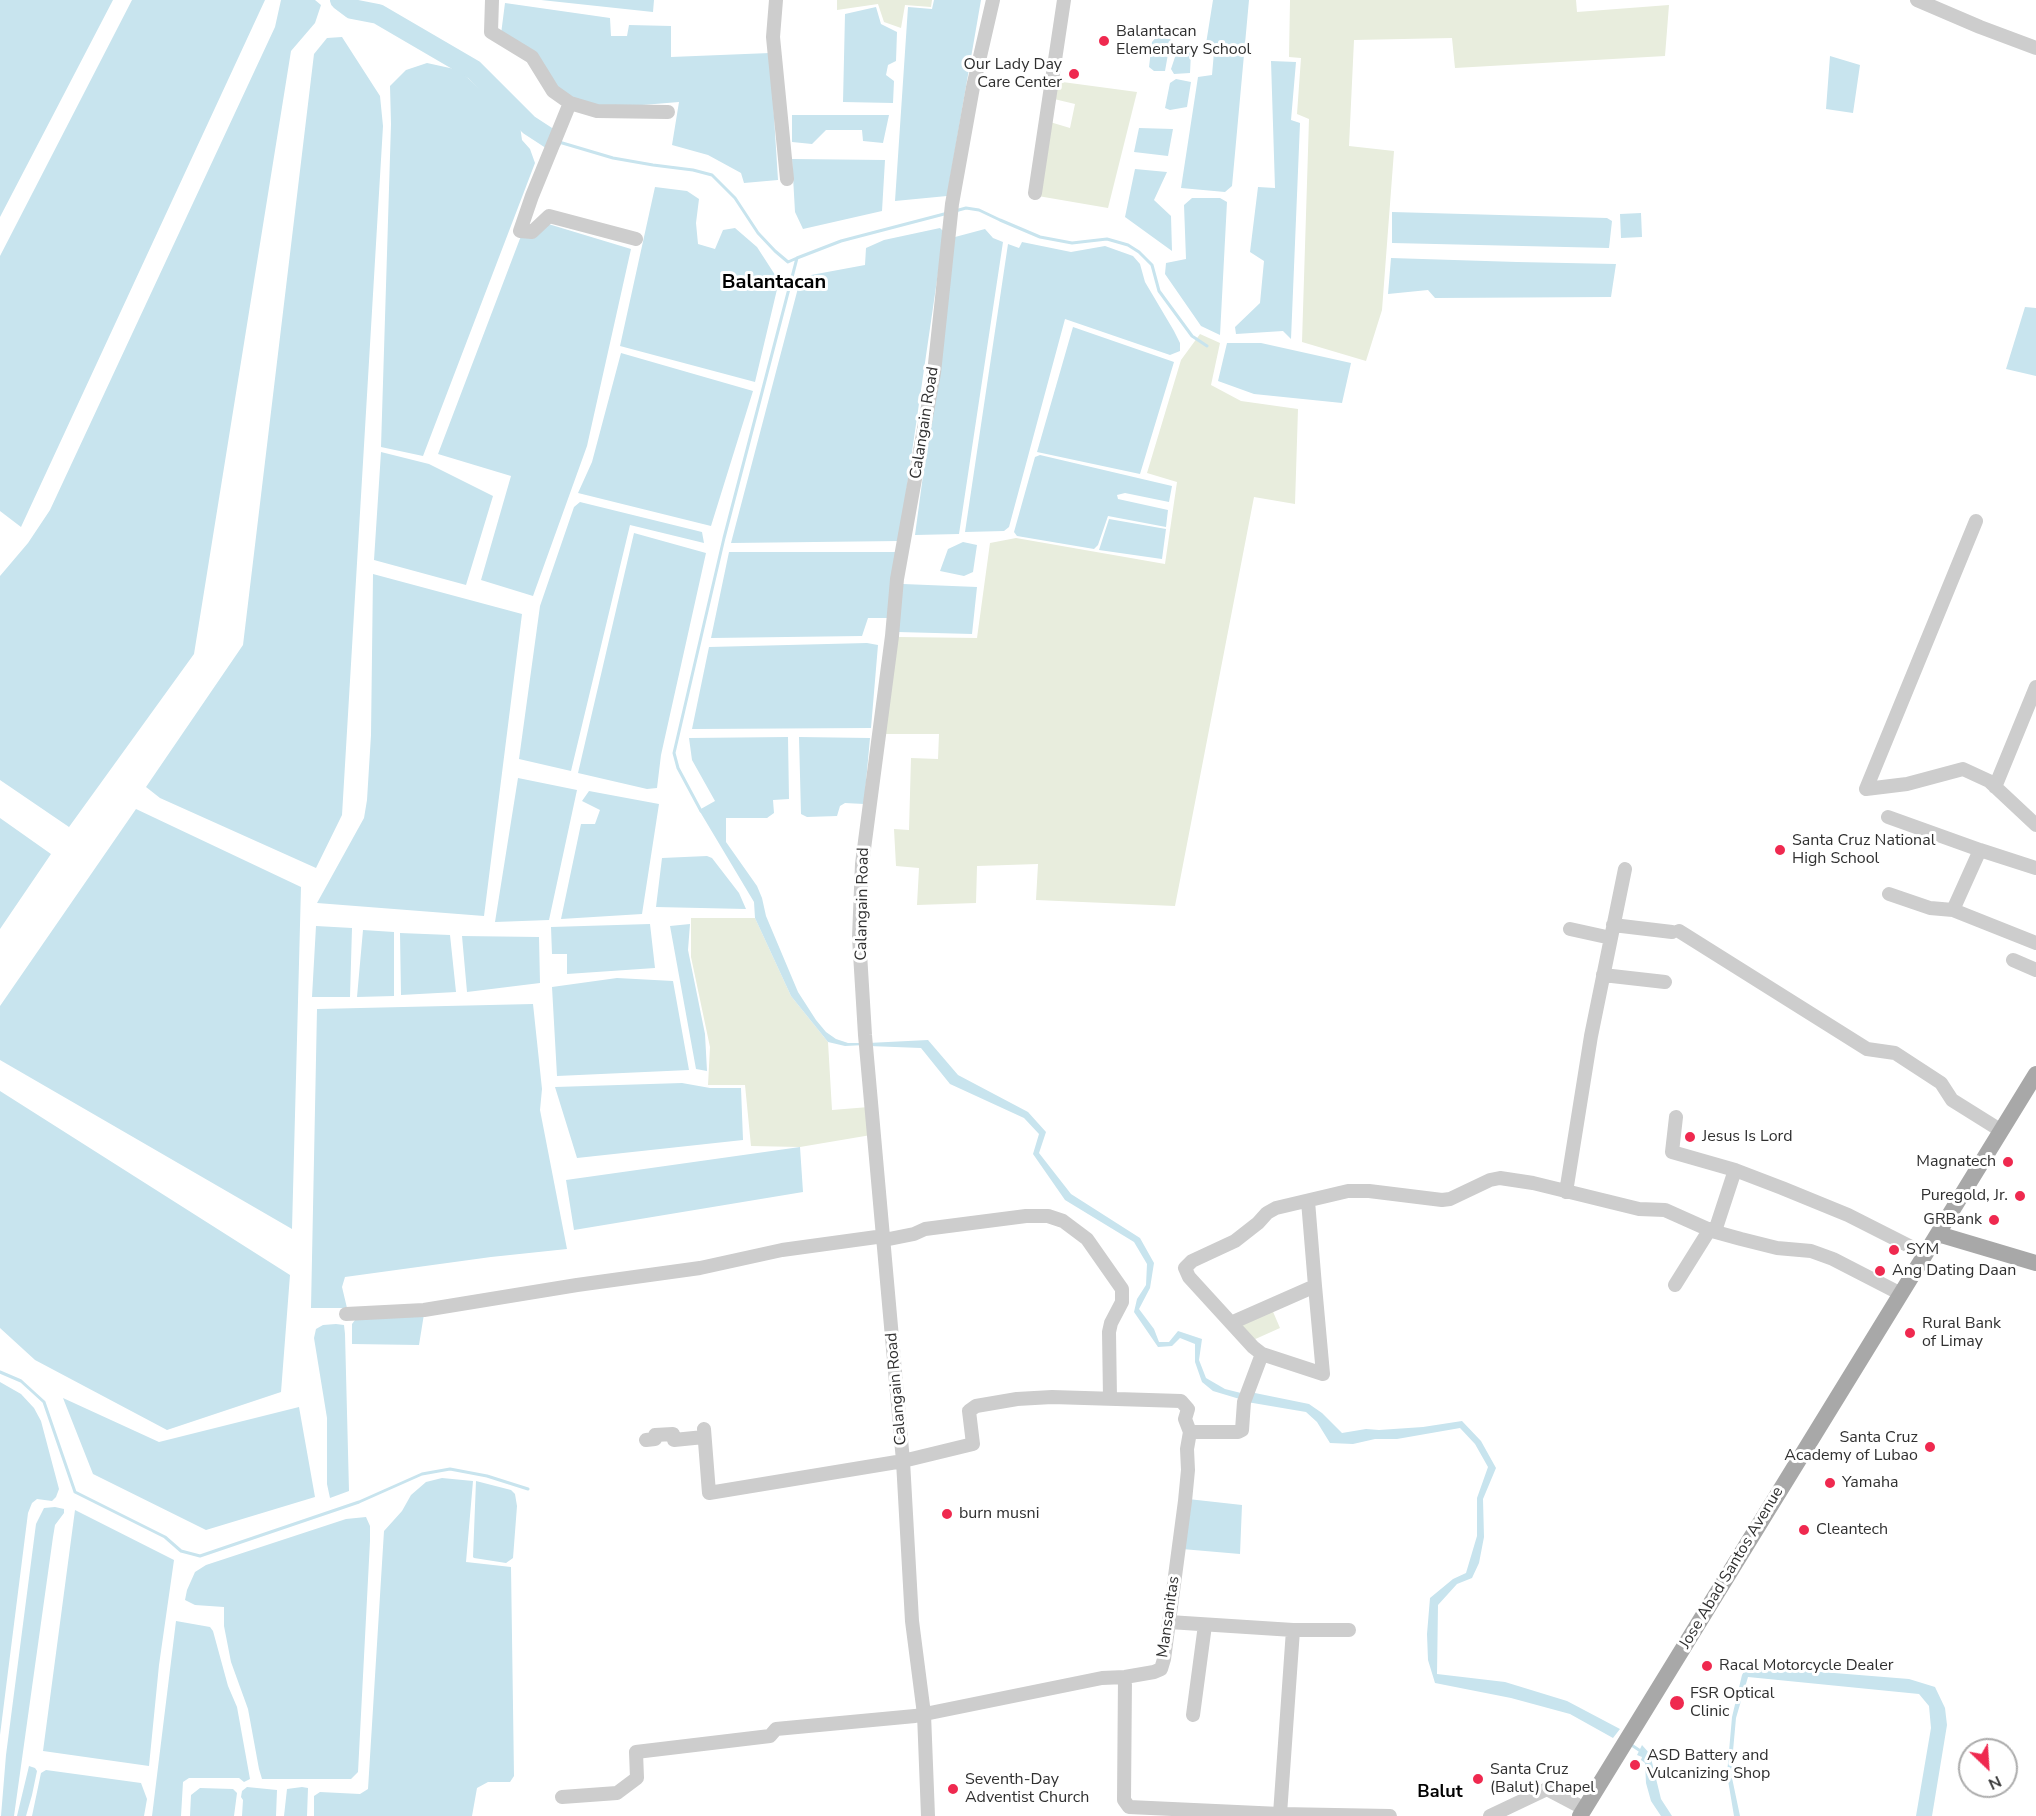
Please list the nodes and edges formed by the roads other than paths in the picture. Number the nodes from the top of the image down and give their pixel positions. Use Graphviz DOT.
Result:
graph roads {
  1 [pos="492,0"];
  2 [pos="776,0"];
  3 [pos="993,0"];
  4 [pos="1064,0"];
  5 [pos="1917,0"];
  6 [pos="2036,48"];
  7 [pos="570,103"];
  8 [pos="668,112"];
  9 [pos="787,179"];
  10 [pos="1035,193"];
  11 [pos="636,239"];
  12 [pos="1976,521"];
  13 [pos="2036,687"];
  14 [pos="1995,787"];
  15 [pos="1888,817"];
  16 [pos="2036,825"];
  17 [pos="1980,850"];
  18 [pos="1625,868"];
  19 [pos="2036,868"];
  20 [pos="1889,894"];
  21 [pos="1953,910"];
  22 [pos="1570,929"];
  23 [pos="1612,931"];
  24 [pos="2036,943"];
  25 [pos="2013,960"];
  26 [pos="2036,970"];
  27 [pos="1603,975"];
  28 [pos="1665,982"];
  29 [pos="2036,1074"];
  30 [pos="1676,1117"];
  31 [pos="2000,1130"];
  32 [pos="1735,1170"];
  33 [pos="1566,1192"];
  34 [pos="1308,1200"];
  35 [pos="1712,1230"];
  36 [pos="1938,1234"];
  37 [pos="884,1238"];
  38 [pos="1925,1254"];
  39 [pos="2036,1263"];
  40 [pos="1675,1285"];
  41 [pos="1316,1286"];
  42 [pos="1900,1294"];
  43 [pos="346,1314"];
  44 [pos="1231,1323"];
  45 [pos="1262,1354"];
  46 [pos="1110,1398"];
  47 [pos="1190,1432"];
  48 [pos="646,1440"];
  49 [pos="903,1461"];
  50 [pos="1169,1622"];
  51 [pos="1205,1624"];
  52 [pos="1293,1630"];
  53 [pos="1348,1630"];
  54 [pos="1125,1677"];
  55 [pos="924,1714"];
  56 [pos="1193,1715"];
  57 [pos="562,1797"];
  58 [pos="1583,1812"];
  59 [pos="1280,1814"];
  60 [pos="928,1816"];
  61 [pos="1390,1816"];
  62 [pos="1490,1816"];
  1 -- 7 [label="street"];
  2 -- 9 [label="street"];
  3 -- 37 [label="street, Calangain Road"];
  4 -- 10 [label="street"];
  5 -- 6 [label="street"];
  7 -- 8 [label="street"];
  7 -- 11 [label="street"];
  12 -- 14 [label="street"];
  13 -- 14 [label="street"];
  14 -- 16 [label="street"];
  15 -- 17 [label="street"];
  17 -- 19 [label="street"];
  17 -- 21 [label="street"];
  18 -- 23 [label="street"];
  20 -- 21 [label="street"];
  21 -- 24 [label="street"];
  22 -- 23 [label="street"];
  23 -- 27 [label="street"];
  23 -- 31 [label="street"];
  25 -- 26 [label="street"];
  27 -- 28 [label="street"];
  27 -- 33 [label="street"];
  29 -- 31 [label="main road, Jose Abad Santos Avenue"];
  30 -- 32 [label="street"];
  31 -- 36 [label="main road, Jose Abad Santos Avenue"];
  32 -- 35 [label="street"];
  32 -- 38 [label="street"];
  33 -- 34 [label="street"];
  33 -- 35 [label="street"];
  34 -- 41 [label="street"];
  34 -- 44 [label="street"];
  35 -- 40 [label="street"];
  35 -- 42 [label="street"];
  36 -- 38 [label="main road, Jose Abad Santos Avenue"];
  36 -- 39 [label="main road"];
  37 -- 43 [label="street"];
  37 -- 46 [label="street"];
  37 -- 49 [label="street, Calangain Road"];
  38 -- 42 [label="main road, Jose Abad Santos Avenue"];
  41 -- 44 [label="street"];
  41 -- 45 [label="street"];
  42 -- 58 [label="main road, Jose Abad Santos Avenue"];
  44 -- 45 [label="street"];
  45 -- 47 [label="street"];
  46 -- 47 [label="street, Mansanitas"];
  46 -- 49 [label="street"];
  47 -- 50 [label="street, Mansanitas"];
  48 -- 49 [label="street"];
  49 -- 55 [label="street, Calangain Road"];
  50 -- 51 [label="street"];
  50 -- 54 [label="street, Mansanitas"];
  51 -- 52 [label="street"];
  51 -- 56 [label="street"];
  52 -- 53 [label="street"];
  52 -- 59 [label="street"];
  54 -- 55 [label="street, Mansanitas"];
  54 -- 59 [label="street"];
  55 -- 57 [label="street, Mansanitas"];
  55 -- 60 [label="street, Calangain Road"];
  58 -- 62 [label="street"];
  59 -- 61 [label="street"];
}
